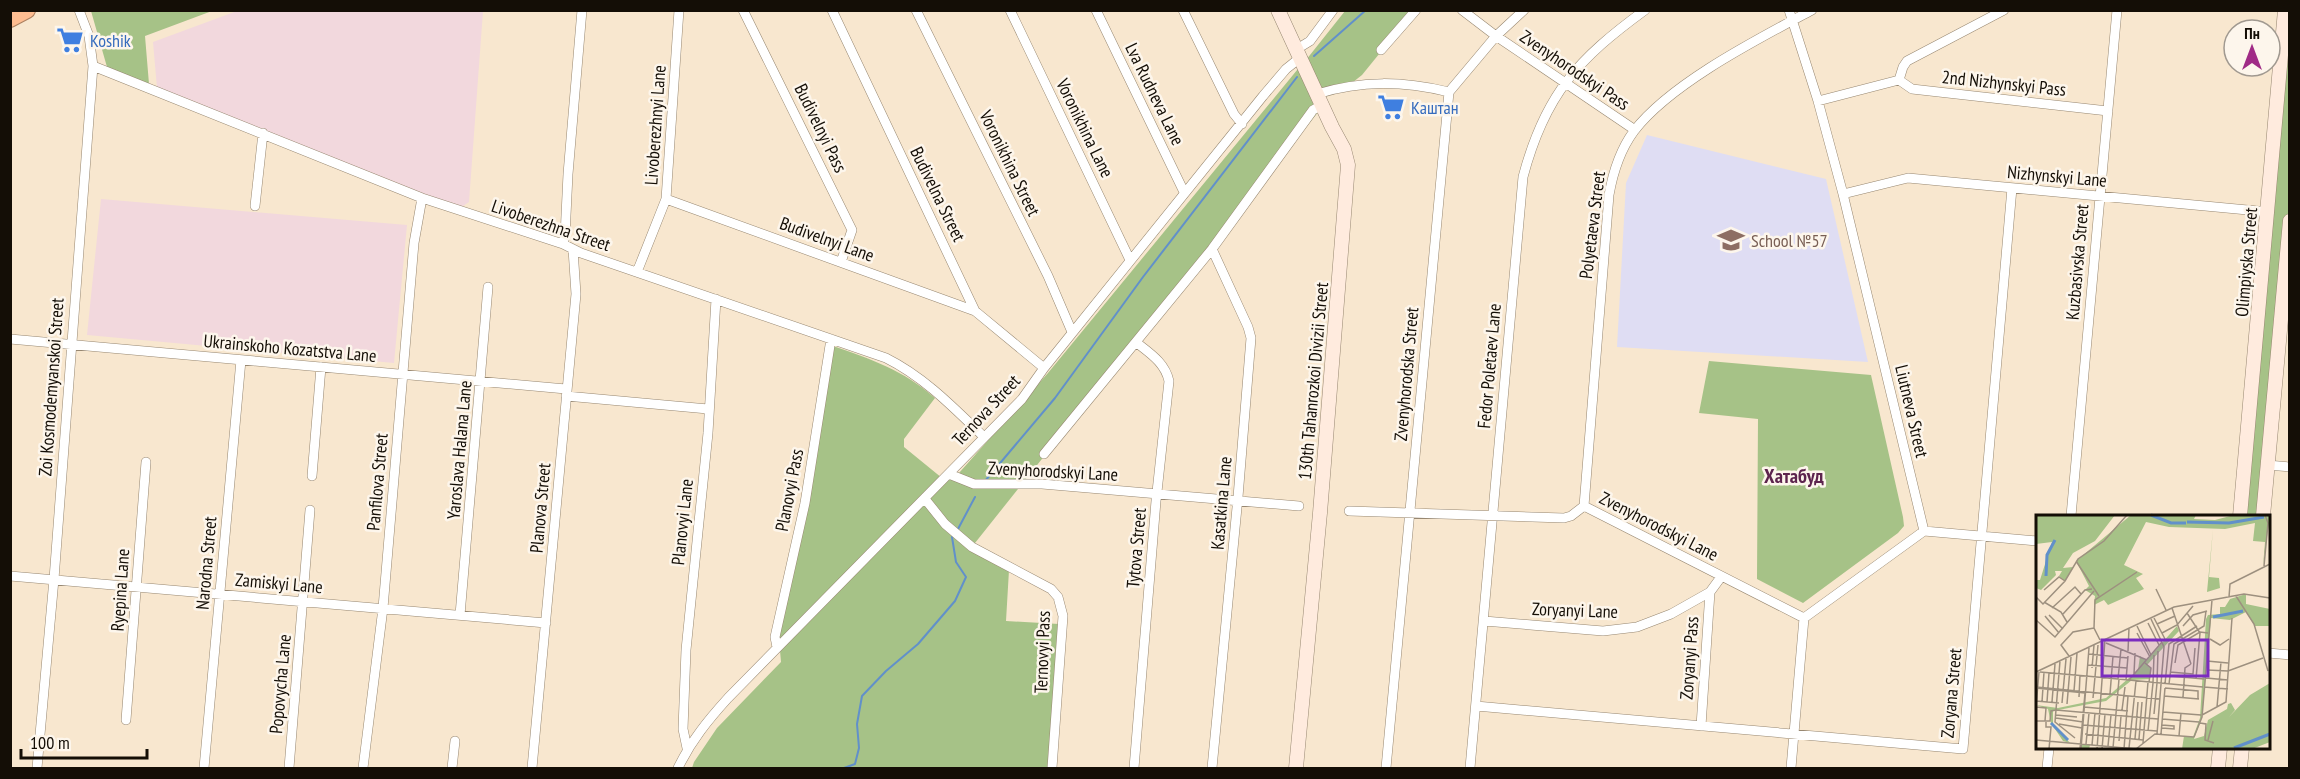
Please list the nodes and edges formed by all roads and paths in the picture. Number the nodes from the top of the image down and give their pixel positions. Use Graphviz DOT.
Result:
graph roads {
  1 [pos="27,10"];
  2 [pos="79,10"];
  3 [pos="582,10"];
  4 [pos="679,10"];
  5 [pos="743,10"];
  6 [pos="832,10"];
  7 [pos="916,10"];
  8 [pos="1010,10"];
  9 [pos="1096,10"];
  10 [pos="1184,10"];
  11 [pos="1278,10"];
  12 [pos="1333,10"];
  13 [pos="1416,10"];
  14 [pos="1462,10"];
  15 [pos="1524,10"];
  16 [pos="1645,10"];
  17 [pos="1789,10"];
  18 [pos="1812,10"];
  19 [pos="2004,10"];
  20 [pos="2117,10"];
  21 [pos="2285,10"];
  22 [pos="10,19"];
  23 [pos="1794,20"];
  24 [pos="1496,36"];
  25 [pos="1381,50"];
  26 [pos="1299,53"];
  27 [pos="93,66"];
  28 [pos="1899,80"];
  29 [pos="1564,82"];
  30 [pos="1449,92"];
  31 [pos="1319,100"];
  32 [pos="1818,101"];
  33 [pos="2108,111"];
  34 [pos="1242,124"];
  35 [pos="1635,130"];
  36 [pos="263,133"];
  37 [pos="2012,188"];
  38 [pos="1185,192"];
  39 [pos="1843,194"];
  40 [pos="2100,196"];
  41 [pos="422,198"];
  42 [pos="666,199"];
  43 [pos="255,206"];
  44 [pos="2269,212"];
  45 [pos="2289,221"];
  46 [pos="563,244"];
  47 [pos="573,249"];
  48 [pos="1212,249"];
  49 [pos="1130,260"];
  50 [pos="841,262"];
  51 [pos="637,272"];
  52 [pos="488,287"];
  53 [pos="716,300"];
  54 [pos="975,311"];
  55 [pos="1072,332"];
  56 [pos="10,339"];
  57 [pos="831,339"];
  58 [pos="1137,343"];
  59 [pos="70,345"];
  60 [pos="241,360"];
  61 [pos="321,367"];
  62 [pos="1044,368"];
  63 [pos="402,375"];
  64 [pos="482,382"];
  65 [pos="566,392"];
  66 [pos="708,409"];
  67 [pos="983,436"];
  68 [pos="1044,454"];
  69 [pos="146,462"];
  70 [pos="2267,465"];
  71 [pos="2289,467"];
  72 [pos="949,474"];
  73 [pos="312,476"];
  74 [pos="1157,494"];
  75 [pos="925,500"];
  76 [pos="1238,501"];
  77 [pos="1299,506"];
  78 [pos="1584,506"];
  79 [pos="310,510"];
  80 [pos="1349,511"];
  81 [pos="1410,515"];
  82 [pos="2071,515"];
  83 [pos="2240,515"];
  84 [pos="2263,515"];
  85 [pos="1493,517"];
  86 [pos="1924,531"];
  87 [pos="1982,536"];
  88 [pos="2036,541"];
  89 [pos="10,576"];
  90 [pos="1721,577"];
  91 [pos="54,579"];
  92 [pos="137,587"];
  93 [pos="1710,592"];
  94 [pos="219,594"];
  95 [pos="304,602"];
  96 [pos="383,608"];
  97 [pos="460,615"];
  98 [pos="1804,618"];
  99 [pos="1484,621"];
  100 [pos="546,623"];
  101 [pos="777,646"];
  102 [pos="2270,653"];
  103 [pos="2289,655"];
  104 [pos="1476,706"];
  105 [pos="126,720"];
  106 [pos="1701,726"];
  107 [pos="1794,734"];
  108 [pos="455,741"];
  109 [pos="687,748"];
  110 [pos="2049,749"];
  111 [pos="2220,749"];
  112 [pos="2242,749"];
  113 [pos="37,768"];
  114 [pos="204,768"];
  115 [pos="290,768"];
  116 [pos="363,768"];
  117 [pos="452,768"];
  118 [pos="532,768"];
  119 [pos="678,768"];
  120 [pos="1052,768"];
  121 [pos="1134,768"];
  122 [pos="1212,768"];
  123 [pos="1296,768"];
  124 [pos="1386,768"];
  125 [pos="1470,768"];
  126 [pos="1791,768"];
  127 [pos="2047,768"];
  128 [pos="2218,768"];
  129 [pos="2240,768"];
  1 -- 22 [label="highway"];
  2 -- 27 [label="street, Zoi Kosmodemyanskoi Street"];
  3 -- 46 [label="street"];
  4 -- 42 [label="street, Livoberezhnyi Lane"];
  5 -- 50 [label="street, Budivelnyi Pass"];
  6 -- 54 [label="street, Budivelna Street"];
  7 -- 55 [label="street, Voronikhina Street"];
  8 -- 49 [label="street, Voronikhina Lane"];
  9 -- 38 [label="street, Lva Rudneva Lane"];
  10 -- 34 [label="street"];
  11 -- 26 [label="main road, 130th Tahanrozkoi Divizii Street"];
  12 -- 26 [label="street, Ternova Street"];
  13 -- 25 [label="street"];
  14 -- 24 [label="street, Zvenyhorodskyi Pass"];
  15 -- 24 [label="street"];
  16 -- 29 [label="street, Fedor Poletaev Lane"];
  17 -- 23 [label="street, Liutneva Street"];
  18 -- 23 [label="street, Polyetaeva Street"];
  19 -- 28 [label="street"];
  20 -- 33 [label="street, Kuzbasivska Street"];
  21 -- 44 [label="main road, Olimpiyska Street"];
  23 -- 32 [label="street, Liutneva Street"];
  23 -- 35 [label="street, Polyetaeva Street"];
  24 -- 29 [label="street, Zvenyhorodskyi Pass"];
  24 -- 30 [label="street"];
  26 -- 31 [label="main road, 130th Tahanrozkoi Divizii Street"];
  26 -- 34 [label="street, Ternova Street"];
  27 -- 36 [label="street, Livoberezhna Street"];
  27 -- 59 [label="street, Zoi Kosmodemyanskoi Street"];
  28 -- 32 [label="street"];
  28 -- 33 [label="street, 2nd Nizhynskyi Pass"];
  29 -- 35 [label="street, Zvenyhorodskyi Pass"];
  29 -- 85 [label="street, Fedor Poletaev Lane"];
  30 -- 31 [label="street"];
  30 -- 81 [label="street, Zvenyhorodska Street"];
  31 -- 48 [label="street"];
  31 -- 123 [label="main road, 130th Tahanrozkoi Divizii Street"];
  32 -- 39 [label="street, Liutneva Street"];
  33 -- 40 [label="street, Kuzbasivska Street"];
  34 -- 38 [label="street, Ternova Street"];
  35 -- 78 [label="street, Polyetaeva Street"];
  36 -- 41 [label="street, Livoberezhna Street"];
  36 -- 43 [label="street"];
  37 -- 39 [label="street, Nizhynskyi Lane"];
  37 -- 40 [label="street, Nizhynskyi Lane"];
  37 -- 87 [label="street, Zoryana Street"];
  38 -- 49 [label="street, Ternova Street"];
  39 -- 86 [label="street, Liutneva Street"];
  40 -- 44 [label="street, Nizhynskyi Lane"];
  40 -- 82 [label="street, Kuzbasivska Street"];
  41 -- 46 [label="street, Livoberezhna Street"];
  41 -- 63 [label="street, Panfilova Street"];
  42 -- 50 [label="street, Budivelnyi Lane"];
  42 -- 51 [label="street, Livoberezhnyi Lane"];
  44 -- 83 [label="main road, Olimpiyska Street"];
  45 -- 70 [label="main road"];
  46 -- 47 [label="street, Livoberezhna Street"];
  47 -- 51 [label="street, Livoberezhna Street"];
  47 -- 65 [label="street, Planova Street"];
  48 -- 58 [label="street"];
  48 -- 76 [label="street, Kasatkina Lane"];
  49 -- 55 [label="street, Ternova Street"];
  50 -- 54 [label="street, Budivelnyi Lane"];
  51 -- 53 [label="street, Livoberezhna Street"];
  52 -- 64 [label="street, Yaroslava Halana Lane"];
  53 -- 57 [label="street, Livoberezhna Street"];
  53 -- 66 [label="street, Planovyi Lane"];
  54 -- 62 [label="street, Budivelna Street"];
  55 -- 62 [label="street, Ternova Street"];
  56 -- 59 [label="street, Ukrainskoho Kozatstva Lane"];
  57 -- 67 [label="street, Livoberezhna Street"];
  57 -- 101 [label="street, Planovyi Pass"];
  58 -- 68 [label="street"];
  58 -- 74 [label="street, Tytova Street"];
  59 -- 60 [label="street, Ukrainskoho Kozatstva Lane"];
  59 -- 91 [label="street, Zoi Kosmodemyanskoi Street"];
  60 -- 61 [label="street, Ukrainskoho Kozatstva Lane"];
  60 -- 94 [label="street, Narodna Street"];
  61 -- 63 [label="street, Ukrainskoho Kozatstva Lane"];
  61 -- 73 [label="street"];
  62 -- 67 [label="street, Ternova Street"];
  63 -- 64 [label="street, Ukrainskoho Kozatstva Lane"];
  63 -- 96 [label="street, Panfilova Street"];
  64 -- 65 [label="street, Ukrainskoho Kozatstva Lane"];
  64 -- 97 [label="street, Yaroslava Halana Lane"];
  65 -- 66 [label="street, Ukrainskoho Kozatstva Lane"];
  65 -- 100 [label="street, Planova Street"];
  66 -- 109 [label="street, Planovyi Lane"];
  67 -- 72 [label="street, Ternova Street"];
  69 -- 92 [label="street, Ryepina Lane"];
  70 -- 71 [label="street"];
  70 -- 84 [label="main road"];
  72 -- 74 [label="street, Zvenyhorodskyi Lane"];
  72 -- 75 [label="street, Ternova Street"];
  74 -- 76 [label="street, Zvenyhorodskyi Lane"];
  74 -- 121 [label="street, Tytova Street"];
  75 -- 101 [label="street, Ternova Street"];
  75 -- 120 [label="street, Ternovyi Pass"];
  76 -- 77 [label="street"];
  76 -- 122 [label="street, Kasatkina Lane"];
  78 -- 85 [label="street, Zvenyhorodskyi Lane"];
  78 -- 90 [label="street, Zvenyhorodskyi Lane"];
  79 -- 95 [label="street, Popovycha Lane"];
  80 -- 81 [label="street, Zvenyhorodskyi Lane"];
  81 -- 85 [label="street, Zvenyhorodskyi Lane"];
  81 -- 124 [label="street, Zvenyhorodska Street"];
  85 -- 99 [label="street, Fedor Poletaev Lane"];
  86 -- 87 [label="street"];
  86 -- 98 [label="street"];
  87 -- 88 [label="street"];
  87 -- 107 [label="street, Zoryana Street"];
  89 -- 91 [label="street, Zamiskyi Lane"];
  90 -- 93 [label="street, Zoryanyi Lane"];
  90 -- 98 [label="street, Zvenyhorodskyi Lane"];
  91 -- 92 [label="street, Zamiskyi Lane"];
  91 -- 113 [label="street, Zoi Kosmodemyanskoi Street"];
  92 -- 94 [label="street, Zamiskyi Lane"];
  92 -- 105 [label="street, Ryepina Lane"];
  93 -- 99 [label="street, Zoryanyi Lane"];
  93 -- 106 [label="street, Zoryanyi Pass"];
  94 -- 95 [label="street, Zamiskyi Lane"];
  94 -- 114 [label="street, Narodna Street"];
  95 -- 96 [label="street, Zamiskyi Lane"];
  95 -- 115 [label="street, Popovycha Lane"];
  96 -- 97 [label="street, Zamiskyi Lane"];
  96 -- 116 [label="street, Panfilova Street"];
  97 -- 100 [label="street, Zamiskyi Lane"];
  98 -- 107 [label="street"];
  99 -- 104 [label="street, Fedor Poletaev Lane"];
  100 -- 118 [label="street, Planova Street"];
  101 -- 109 [label="street, Ternova Street"];
  102 -- 103 [label="street"];
  104 -- 106 [label="street, Zoryana Street"];
  104 -- 125 [label="street, Fedor Poletaev Lane"];
  106 -- 107 [label="street, Zoryana Street"];
  107 -- 126 [label="street"];
  108 -- 117 [label="street"];
  109 -- 119 [label="street, Ternova Street"];
  110 -- 127 [label="street"];
  111 -- 128 [label="main road"];
  112 -- 129 [label="main road"];
}
